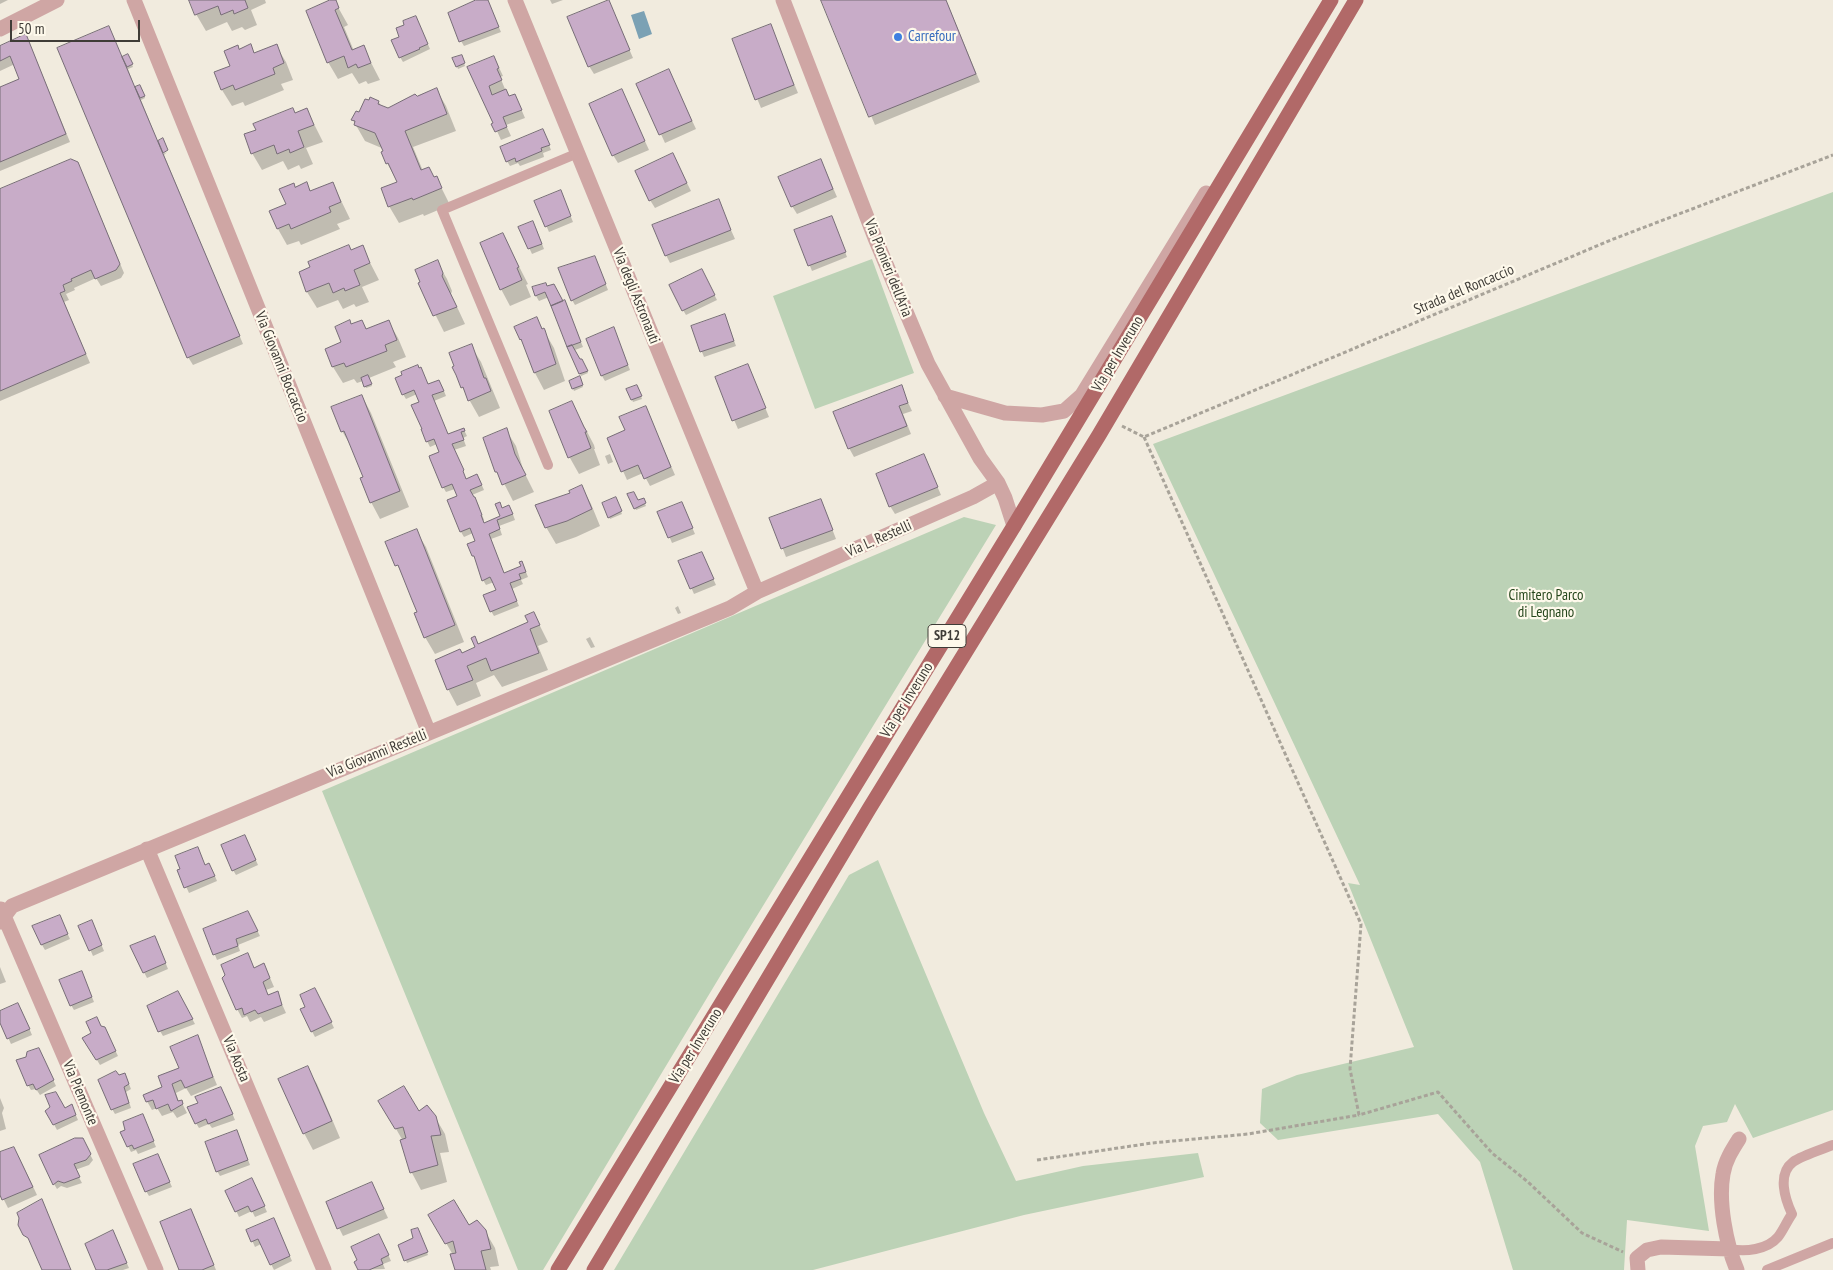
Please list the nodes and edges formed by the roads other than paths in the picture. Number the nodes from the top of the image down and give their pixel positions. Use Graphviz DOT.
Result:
graph roads {
  1 [pos="57,0"];
  2 [pos="134,0"];
  3 [pos="515,0"];
  4 [pos="783,0"];
  5 [pos="1331,0"];
  6 [pos="1356,0"];
  7 [pos="0,29"];
  8 [pos="1256,125"];
  9 [pos="578,153"];
  10 [pos="945,396"];
  11 [pos="548,465"];
  12 [pos="998,483"];
  13 [pos="1014,526"];
  14 [pos="758,592"];
  15 [pos="429,733"];
  16 [pos="147,849"];
  17 [pos="1,915"];
  18 [pos="1739,1139"];
  19 [pos="1833,1145"];
  20 [pos="1833,1243"];
  21 [pos="1730,1249"];
  22 [pos="1637,1264"];
  23 [pos="156,1270"];
  24 [pos="324,1270"];
  25 [pos="558,1270"];
  26 [pos="594,1270"];
  27 [pos="1737,1270"];
  28 [pos="1767,1270"];
  1 -- 7 [label="street"];
  2 -- 15 [label="street, Via Giovanni Boccaccio"];
  3 -- 9 [label="street, Via degli Astronauti"];
  4 -- 10 [label="street, Via Pionieri dell'Aria"];
  5 -- 8 [label="main road, Via per Inveruno / SP12"];
  6 -- 26 [label="main road, Via per Inveruno / SP12"];
  8 -- 10 [label="street"];
  8 -- 13 [label="main road, Via per Inveruno / SP12"];
  9 -- 11 [label="lane"];
  9 -- 14 [label="street, Via degli Astronauti"];
  10 -- 12 [label="street, Via Pionieri dell'Aria"];
  12 -- 13 [label="street, Via Pionieri dell'Aria"];
  12 -- 14 [label="street, Via L. Restelli"];
  13 -- 25 [label="main road, Via per Inveruno / SP12"];
  14 -- 15 [label="street, Via Giovanni Restelli"];
  15 -- 16 [label="street, Via Giovanni Restelli"];
  16 -- 17 [label="street, Via Giovanni Restelli"];
  16 -- 24 [label="street, Via Aosta"];
  17 -- 23 [label="street, Via Piemonte"];
  18 -- 21 [label="street"];
  19 -- 21 [label="lane"];
  20 -- 28 [label="lane"];
  21 -- 22 [label="street"];
  21 -- 27 [label="street"];
}
